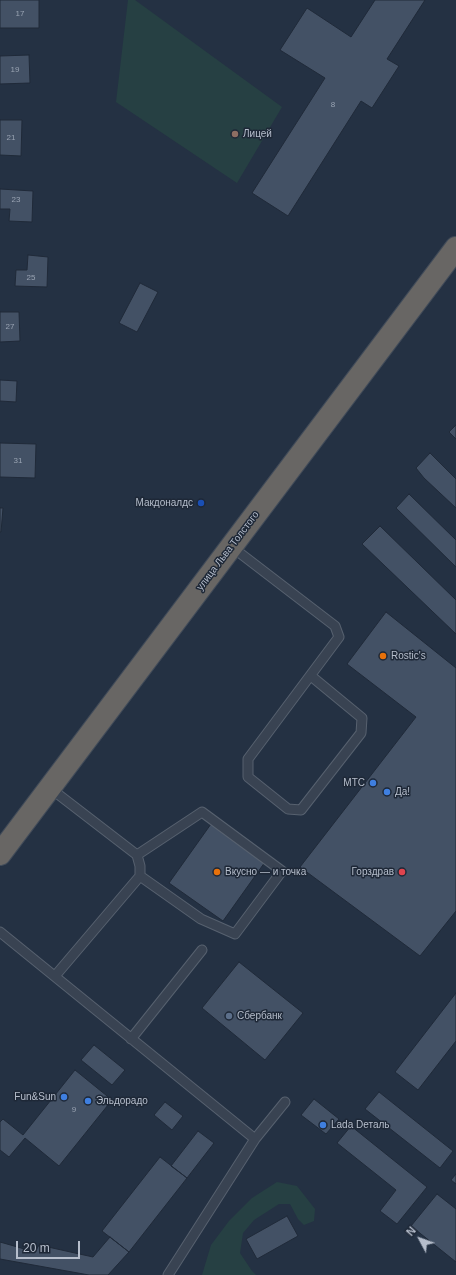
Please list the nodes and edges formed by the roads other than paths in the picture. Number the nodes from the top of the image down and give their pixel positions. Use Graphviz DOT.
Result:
graph roads {
  1 [pos="456,248"];
  2 [pos="232,547"];
  3 [pos="311,676"];
  4 [pos="50,788"];
  5 [pos="0,854"];
  6 [pos="137,855"];
  7 [pos="140,876"];
  8 [pos="0,932"];
  9 [pos="202,950"];
  10 [pos="55,976"];
  11 [pos="131,1039"];
  12 [pos="285,1102"];
  13 [pos="255,1139"];
  14 [pos="168,1275"];
  1 -- 2 [label="highway, улица Льва Толстого"];
  2 -- 3 [label="lane"];
  2 -- 4 [label="highway, улица Льва Толстого"];
  3 -- 3 [label="lane"];
  4 -- 5 [label="highway, улица Льва Толстого"];
  4 -- 6 [label="lane"];
  6 -- 7 [label="lane"];
  6 -- 7 [label="lane"];
  7 -- 10 [label="lane"];
  8 -- 10 [label="lane"];
  9 -- 11 [label="lane"];
  10 -- 11 [label="lane"];
  11 -- 13 [label="lane"];
  12 -- 13 [label="lane"];
  13 -- 14 [label="lane"];
}
